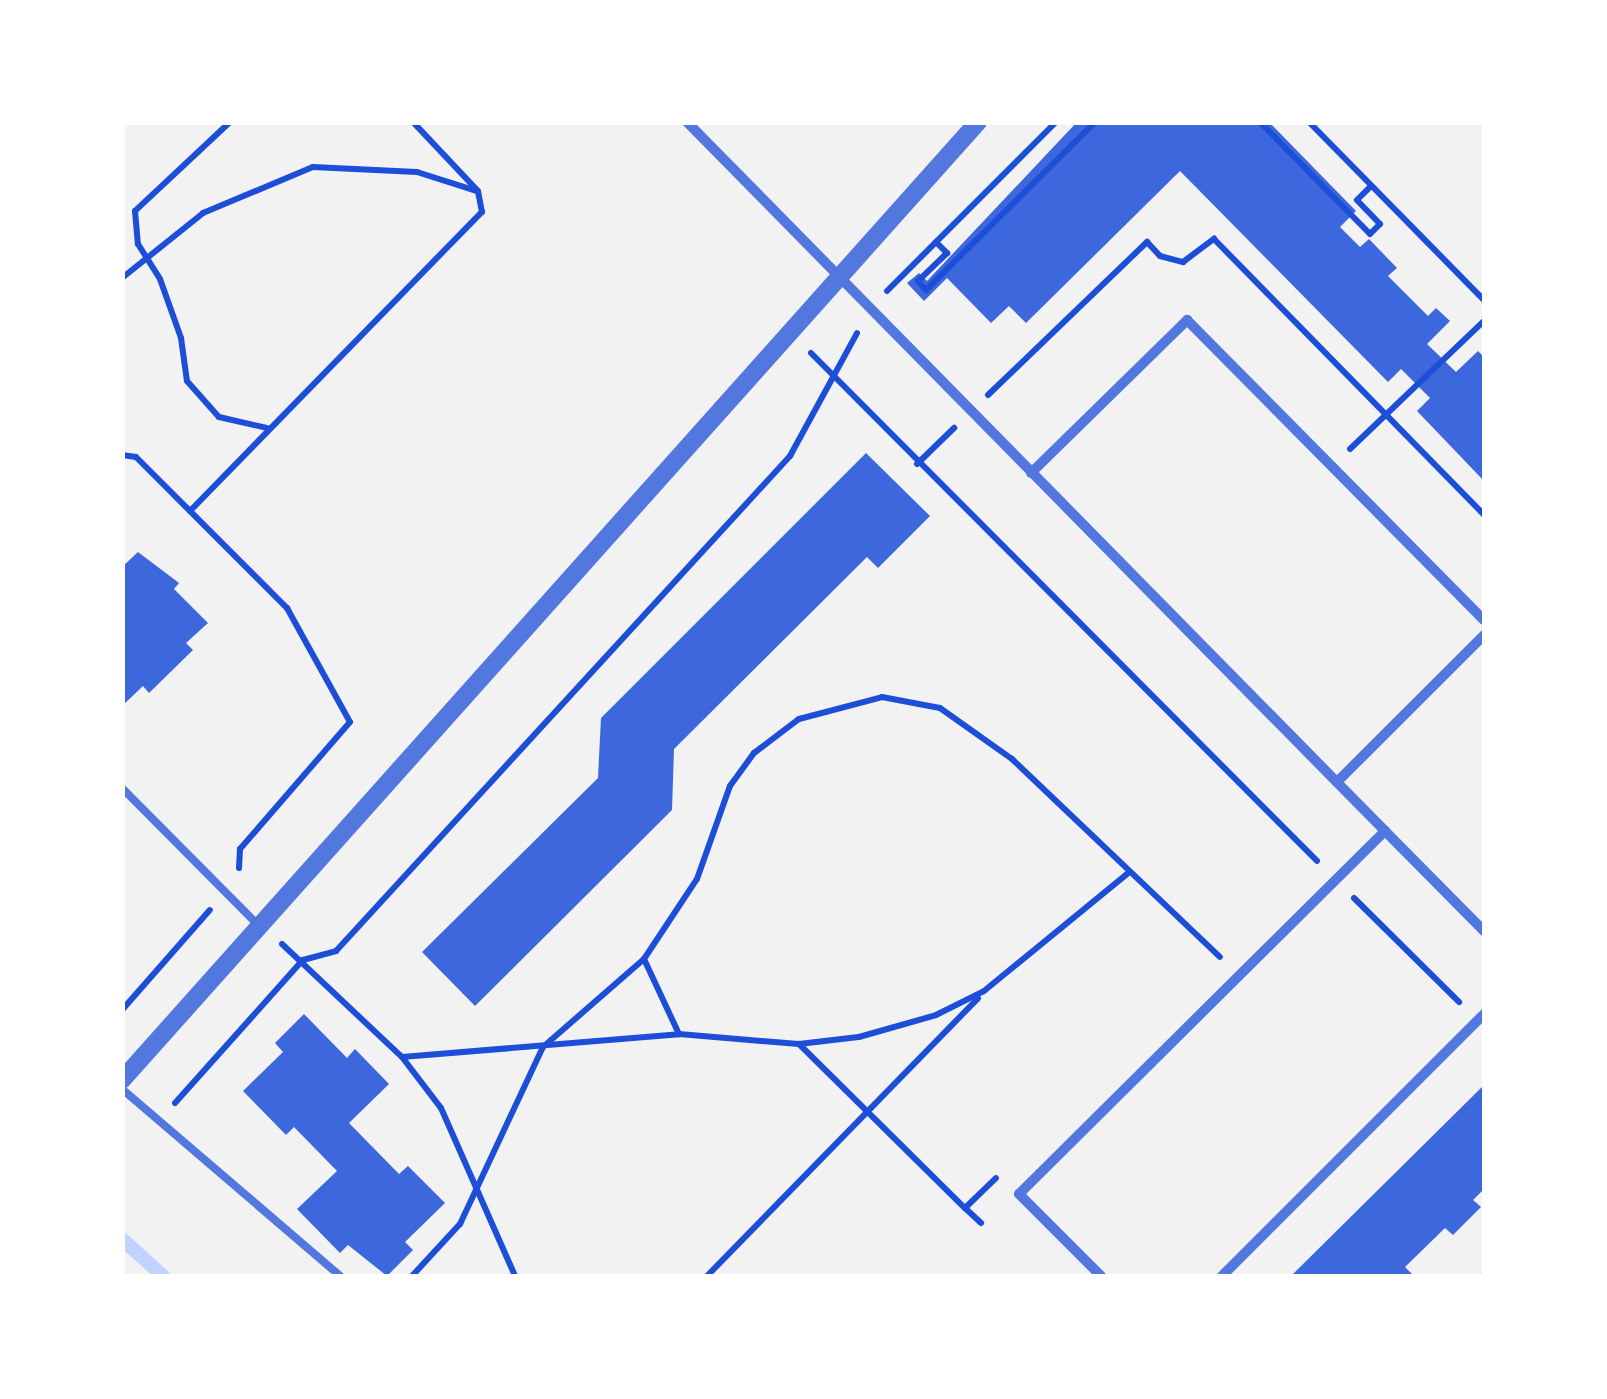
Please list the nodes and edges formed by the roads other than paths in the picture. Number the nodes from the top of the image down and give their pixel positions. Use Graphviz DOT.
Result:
graph roads {
  1 [pos="687,122"];
  2 [pos="978,122"];
  3 [pos="840,276"];
  4 [pos="1031,473"];
  5 [pos="1484,620"];
  6 [pos="1484,635"];
  7 [pos="1336,782"];
  8 [pos="122,788"];
  9 [pos="1385,831"];
  10 [pos="260,926"];
  11 [pos="1484,930"];
  12 [pos="1481,1017"];
  13 [pos="122,1080"];
  14 [pos="122,1089"];
  15 [pos="340,1276"];
  16 [pos="1100,1276"];
  17 [pos="1222,1276"];
  1 -- 3 [label="street"];
  2 -- 3 [label="street"];
  3 -- 4 [label="street"];
  3 -- 10 [label="street"];
  4 -- 5 [label="street"];
  4 -- 7 [label="street"];
  6 -- 7 [label="street"];
  7 -- 9 [label="street"];
  8 -- 10 [label="lane"];
  9 -- 11 [label="street"];
  9 -- 16 [label="street"];
  10 -- 13 [label="street"];
  12 -- 17 [label="street"];
  14 -- 15 [label="lane"];
}
